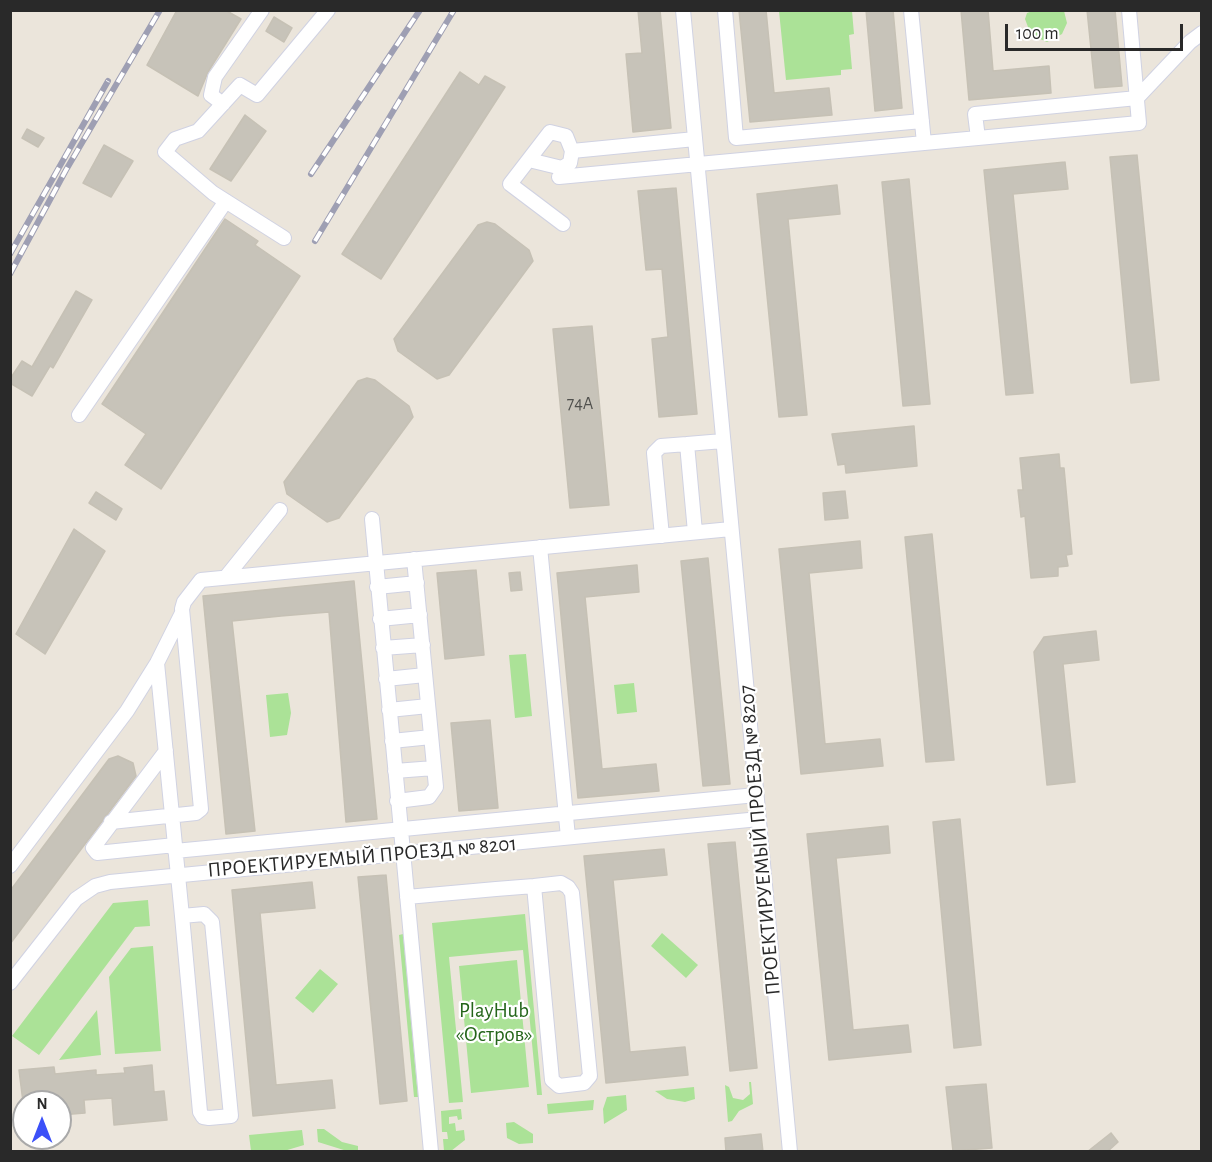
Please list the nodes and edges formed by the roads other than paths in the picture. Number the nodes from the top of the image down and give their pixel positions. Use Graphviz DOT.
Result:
graph roads {
  1 [pos="262,10"];
  2 [pos="328,10"];
  3 [pos="683,10"];
  4 [pos="724,10"];
  5 [pos="911,10"];
  6 [pos="1129,10"];
  7 [pos="1202,33"];
  8 [pos="1137,98"];
  9 [pos="223,104"];
  10 [pos="922,120"];
  11 [pos="978,138"];
  12 [pos="695,139"];
  13 [pos="924,143"];
  14 [pos="572,151"];
  15 [pos="529,159"];
  16 [pos="697,164"];
  17 [pos="559,177"];
  18 [pos="226,201"];
  19 [pos="563,224"];
  20 [pos="285,238"];
  21 [pos="79,415"];
  22 [pos="723,441"];
  23 [pos="687,444"];
  24 [pos="280,510"];
  25 [pos="372,519"];
  26 [pos="731,529"];
  27 [pos="695,532"];
  28 [pos="662,536"];
  29 [pos="540,547"];
  30 [pos="414,559"];
  31 [pos="375,563"];
  32 [pos="226,577"];
  33 [pos="417,583"];
  34 [pos="377,587"];
  35 [pos="182,613"];
  36 [pos="420,615"];
  37 [pos="380,619"];
  38 [pos="423,645"];
  39 [pos="383,648"];
  40 [pos="157,663"];
  41 [pos="425,675"];
  42 [pos="386,679"];
  43 [pos="428,706"];
  44 [pos="389,710"];
  45 [pos="431,737"];
  46 [pos="392,741"];
  47 [pos="166,751"];
  48 [pos="434,768"];
  49 [pos="395,771"];
  50 [pos="756,795"];
  51 [pos="398,801"];
  52 [pos="565,814"];
  53 [pos="172,816"];
  54 [pos="759,819"];
  55 [pos="111,822"];
  56 [pos="400,829"];
  57 [pos="568,837"];
  58 [pos="175,848"];
  59 [pos="402,853"];
  60 [pos="10,866"];
  61 [pos="178,874"];
  62 [pos="534,886"];
  63 [pos="407,897"];
  64 [pos="182,916"];
  65 [pos="10,983"];
  66 [pos="431,1152"];
  67 [pos="790,1152"];
  1 -- 9 [label="street"];
  2 -- 9 [label="street"];
  3 -- 12 [label="street, ПРОЕКТИРУЕМЫЙ ПРОЕЗД № 8207"];
  4 -- 10 [label="street"];
  5 -- 10 [label="street"];
  6 -- 8 [label="street"];
  7 -- 8 [label="street"];
  8 -- 11 [label="street"];
  8 -- 11 [label="street"];
  9 -- 18 [label="street"];
  10 -- 13 [label="street"];
  11 -- 13 [label="street"];
  12 -- 14 [label="street"];
  12 -- 16 [label="street, ПРОЕКТИРУЕМЫЙ ПРОЕЗД № 8207"];
  13 -- 16 [label="street"];
  14 -- 15 [label="street"];
  14 -- 15 [label="street"];
  15 -- 19 [label="street"];
  16 -- 17 [label="street"];
  16 -- 22 [label="street, ПРОЕКТИРУЕМЫЙ ПРОЕЗД № 8207"];
  18 -- 20 [label="street"];
  18 -- 21 [label="street"];
  22 -- 23 [label="street"];
  22 -- 26 [label="street, ПРОЕКТИРУЕМЫЙ ПРОЕЗД № 8207"];
  23 -- 27 [label="street"];
  23 -- 28 [label="street"];
  24 -- 32 [label="street"];
  25 -- 31 [label="street"];
  26 -- 27 [label="street"];
  26 -- 50 [label="street, ПРОЕКТИРУЕМЫЙ ПРОЕЗД № 8207"];
  27 -- 28 [label="street"];
  28 -- 29 [label="street"];
  29 -- 30 [label="street"];
  29 -- 52 [label="street"];
  30 -- 31 [label="street"];
  30 -- 33 [label="street"];
  31 -- 32 [label="street"];
  31 -- 34 [label="street"];
  32 -- 35 [label="street"];
  33 -- 34 [label="street"];
  33 -- 36 [label="street"];
  34 -- 37 [label="street"];
  35 -- 40 [label="street"];
  35 -- 53 [label="street"];
  36 -- 37 [label="street"];
  36 -- 38 [label="street"];
  37 -- 39 [label="street"];
  38 -- 39 [label="street"];
  38 -- 41 [label="street"];
  39 -- 42 [label="street"];
  40 -- 47 [label="street"];
  40 -- 60 [label="street"];
  41 -- 42 [label="street"];
  41 -- 43 [label="street"];
  42 -- 44 [label="street"];
  43 -- 44 [label="street"];
  43 -- 45 [label="street"];
  44 -- 46 [label="street"];
  45 -- 46 [label="street"];
  45 -- 48 [label="street"];
  46 -- 49 [label="street"];
  47 -- 53 [label="street"];
  47 -- 55 [label="street"];
  48 -- 49 [label="street"];
  48 -- 51 [label="street"];
  49 -- 51 [label="street"];
  50 -- 52 [label="street"];
  50 -- 54 [label="street, ПРОЕКТИРУЕМЫЙ ПРОЕЗД № 8207"];
  51 -- 56 [label="street"];
  52 -- 56 [label="street"];
  52 -- 57 [label="street"];
  53 -- 55 [label="street"];
  53 -- 58 [label="street"];
  54 -- 57 [label="street, ПРОЕКТИРУЕМЫЙ ПРОЕЗД № 8201"];
  54 -- 67 [label="street, ПРОЕКТИРУЕМЫЙ ПРОЕЗД № 8207"];
  55 -- 58 [label="street"];
  56 -- 58 [label="street"];
  56 -- 59 [label="street"];
  57 -- 59 [label="street, ПРОЕКТИРУЕМЫЙ ПРОЕЗД № 8201"];
  58 -- 61 [label="street"];
  59 -- 61 [label="street, ПРОЕКТИРУЕМЫЙ ПРОЕЗД № 8201"];
  59 -- 63 [label="street"];
  61 -- 64 [label="street"];
  61 -- 65 [label="street, ПРОЕКТИРУЕМЫЙ ПРОЕЗД № 8201"];
  62 -- 62 [label="street"];
  62 -- 63 [label="street"];
  63 -- 66 [label="street"];
  64 -- 64 [label="street"];
}
